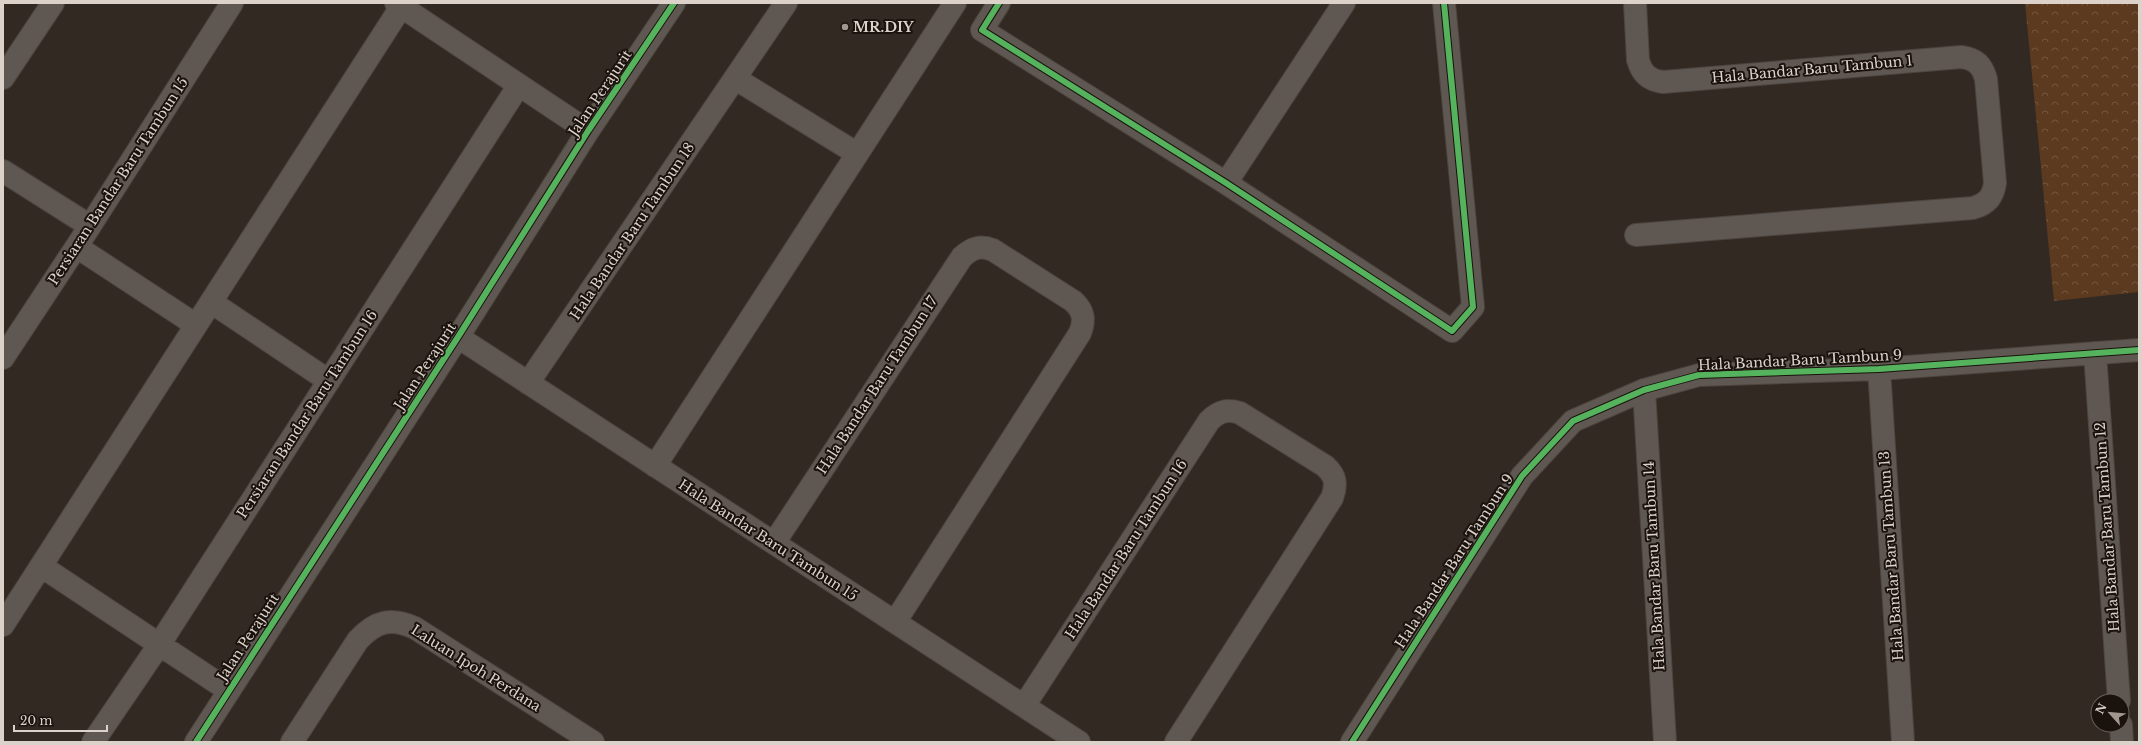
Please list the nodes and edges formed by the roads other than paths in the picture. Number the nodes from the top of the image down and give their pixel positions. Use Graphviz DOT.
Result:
graph roads {
  1 [pos="53,3"];
  2 [pos="232,3"];
  3 [pos="674,3"];
  4 [pos="786,3"];
  5 [pos="955,3"];
  6 [pos="999,3"];
  7 [pos="1344,3"];
  8 [pos="1444,3"];
  9 [pos="1635,3"];
  10 [pos="399,5"];
  11 [pos="3,78"];
  12 [pos="736,79"];
  13 [pos="519,85"];
  14 [pos="588,131"];
  15 [pos="856,153"];
  16 [pos="3,171"];
  17 [pos="1226,183"];
  18 [pos="90,226"];
  19 [pos="1636,235"];
  20 [pos="76,247"];
  21 [pos="211,302"];
  22 [pos="196,324"];
  23 [pos="458,337"];
  24 [pos="2139,350"];
  25 [pos="2095,353"];
  26 [pos="3,358"];
  27 [pos="1879,369"];
  28 [pos="329,381"];
  29 [pos="528,383"];
  30 [pos="1644,390"];
  31 [pos="655,466"];
  32 [pos="774,543"];
  33 [pos="41,566"];
  34 [pos="895,622"];
  35 [pos="3,625"];
  36 [pos="159,645"];
  37 [pos="228,690"];
  38 [pos="2118,693"];
  39 [pos="1024,706"];
  40 [pos="93,742"];
  41 [pos="196,742"];
  42 [pos="292,742"];
  43 [pos="593,742"];
  44 [pos="1079,742"];
  45 [pos="1176,742"];
  46 [pos="1352,742"];
  47 [pos="1665,742"];
  48 [pos="1902,742"];
  1 -- 11 [label="street"];
  2 -- 18 [label="street, Persiaran Bandar Baru Tambun 15"];
  3 -- 14 [label="street, Jalan Perajurit"];
  4 -- 12 [label="street, Hala Bandar Baru Tambun 18"];
  5 -- 15 [label="street"];
  6 -- 17 [label="street"];
  7 -- 17 [label="street"];
  8 -- 17 [label="street"];
  9 -- 19 [label="street, Hala Bandar Baru Tambun 1"];
  10 -- 13 [label="street"];
  10 -- 21 [label="street"];
  12 -- 15 [label="street"];
  12 -- 29 [label="street, Hala Bandar Baru Tambun 18"];
  13 -- 14 [label="street"];
  13 -- 28 [label="street, Persiaran Bandar Baru Tambun 16"];
  14 -- 23 [label="street, Jalan Perajurit"];
  15 -- 31 [label="street"];
  16 -- 18 [label="street"];
  18 -- 20 [label="street, Persiaran Bandar Baru Tambun 15"];
  20 -- 22 [label="street"];
  20 -- 26 [label="street, Persiaran Bandar Baru Tambun 15"];
  21 -- 22 [label="street"];
  21 -- 28 [label="street"];
  22 -- 33 [label="street"];
  23 -- 29 [label="street, Hala Bandar Baru Tambun 15"];
  23 -- 37 [label="street, Jalan Perajurit"];
  24 -- 25 [label="street, Hala Bandar Baru Tambun 9"];
  25 -- 27 [label="street, Hala Bandar Baru Tambun 9"];
  25 -- 38 [label="street, Hala Bandar Baru Tambun 12"];
  27 -- 30 [label="street, Hala Bandar Baru Tambun 9"];
  27 -- 48 [label="street, Hala Bandar Baru Tambun 13"];
  28 -- 36 [label="street, Persiaran Bandar Baru Tambun 16"];
  29 -- 31 [label="street, Hala Bandar Baru Tambun 15"];
  30 -- 46 [label="street, Hala Bandar Baru Tambun 9"];
  30 -- 47 [label="street, Hala Bandar Baru Tambun 14"];
  31 -- 32 [label="street, Hala Bandar Baru Tambun 15"];
  32 -- 34 [label="street, Hala Bandar Baru Tambun 15"];
  32 -- 34 [label="street, Hala Bandar Baru Tambun 17"];
  33 -- 35 [label="street"];
  33 -- 36 [label="street"];
  34 -- 39 [label="street, Hala Bandar Baru Tambun 15"];
  36 -- 37 [label="street"];
  36 -- 40 [label="street, Persiaran Bandar Baru Tambun 16"];
  37 -- 41 [label="street, Jalan Perajurit"];
  39 -- 44 [label="street, Hala Bandar Baru Tambun 15"];
  39 -- 45 [label="street, Hala Bandar Baru Tambun 16"];
  42 -- 43 [label="street, Laluan Ipoh Perdana"];
}
